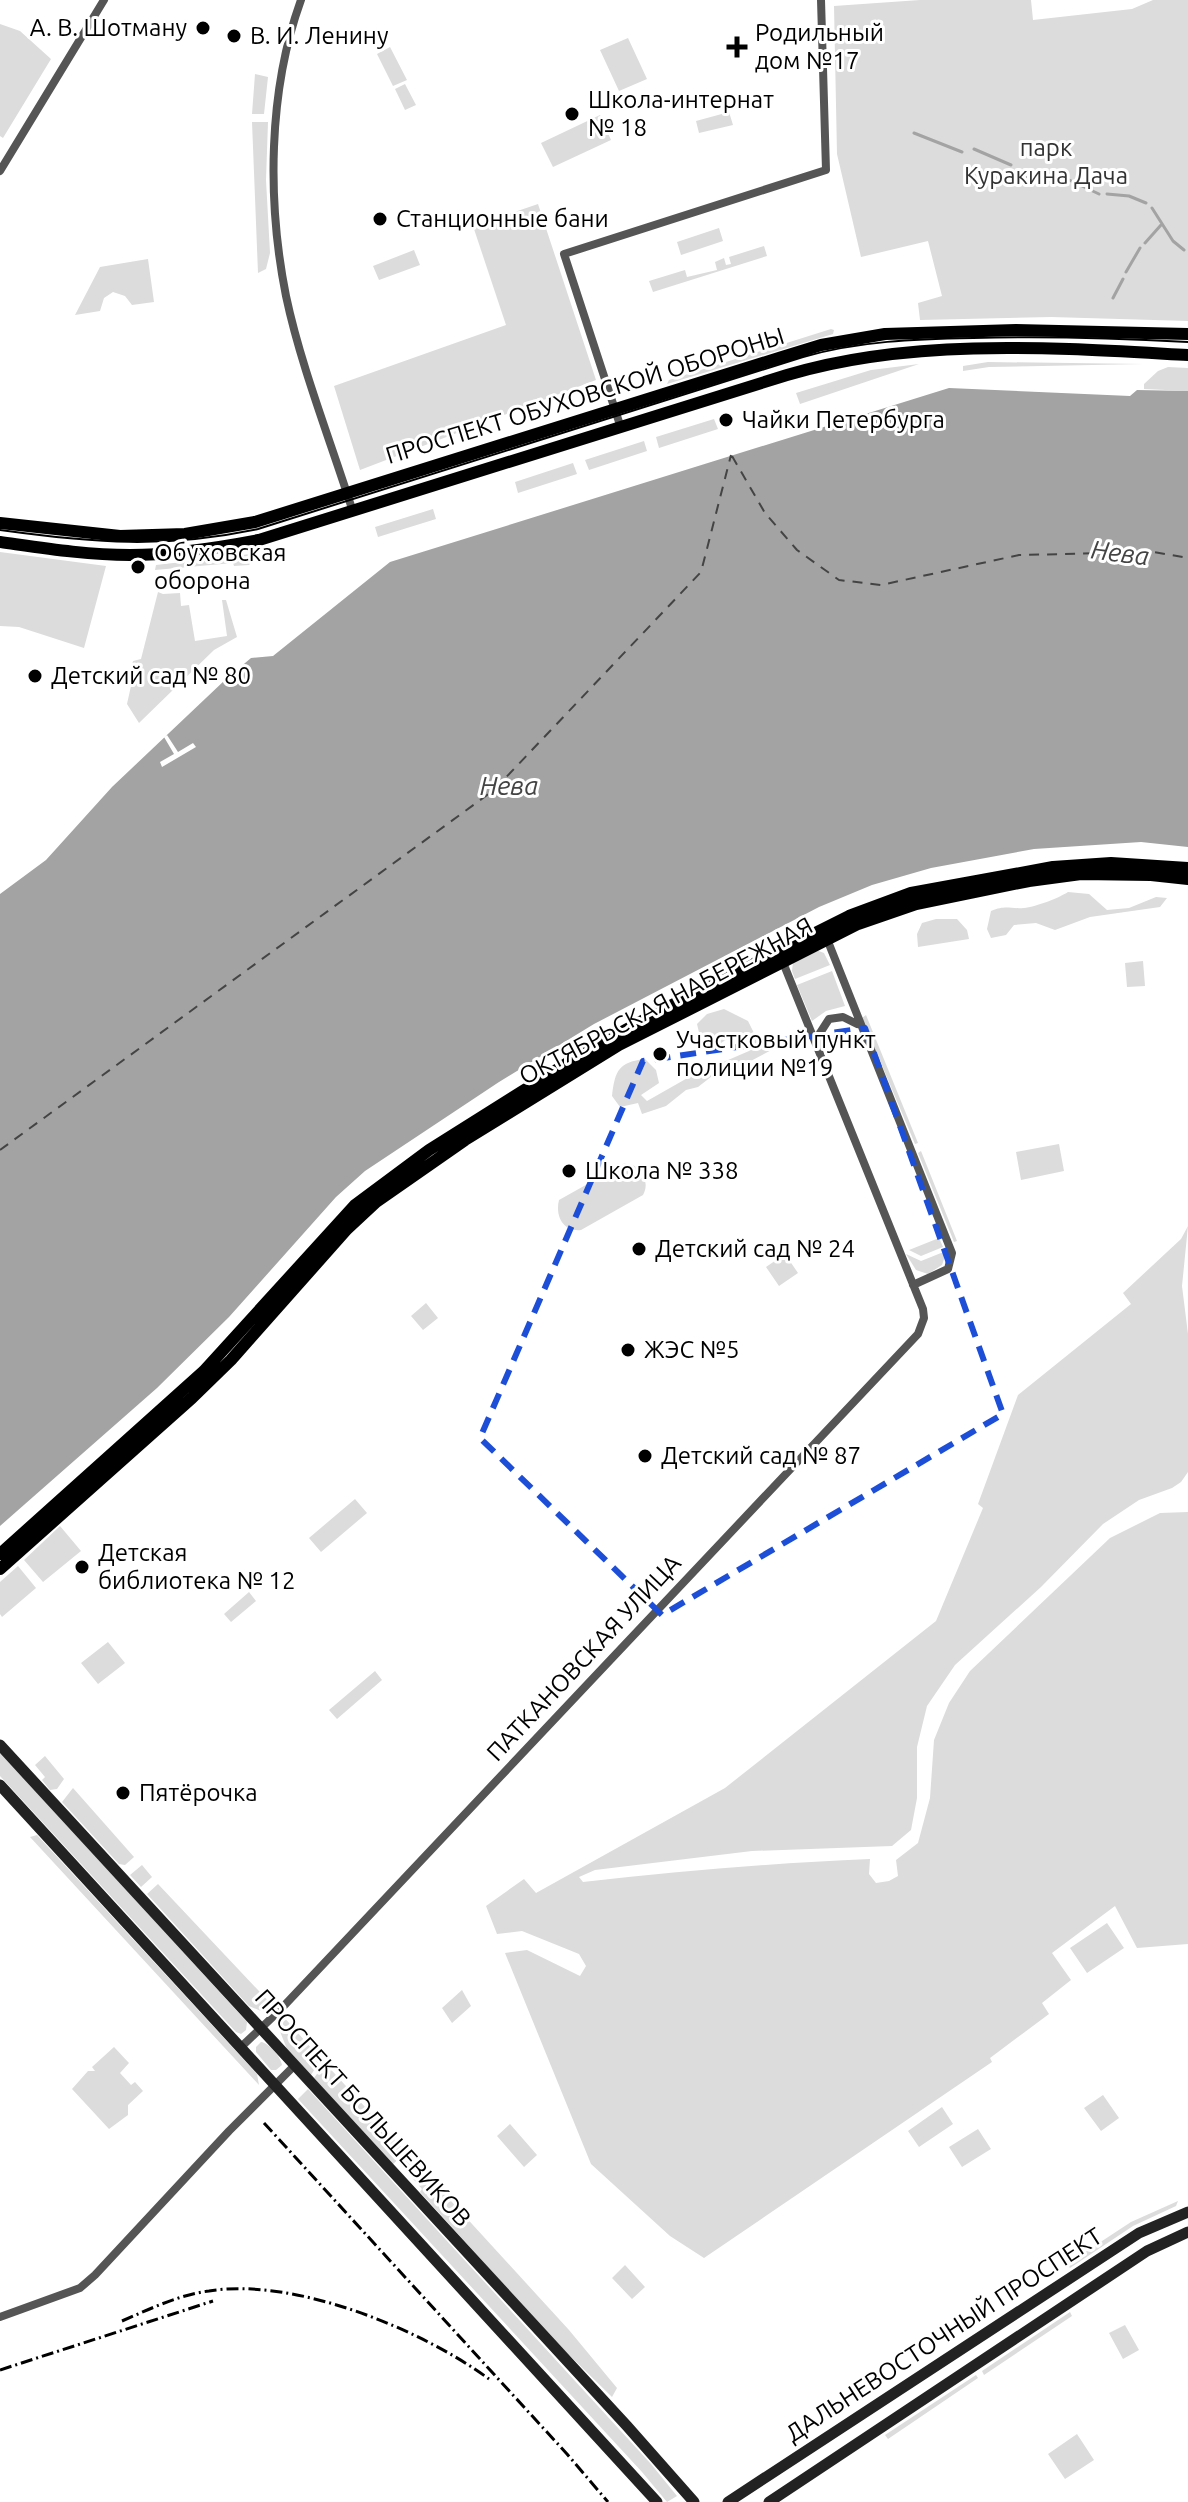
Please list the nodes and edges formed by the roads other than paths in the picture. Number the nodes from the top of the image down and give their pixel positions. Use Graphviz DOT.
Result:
graph roads {
  1 [pos="104,0"];
  2 [pos="301,0"];
  3 [pos="821,0"];
  4 [pos="0,171"];
  5 [pos="1188,334"];
  6 [pos="1188,355"];
  7 [pos="615,409"];
  8 [pos="621,428"];
  9 [pos="348,494"];
  10 [pos="353,512"];
  11 [pos="0,523"];
  12 [pos="0,542"];
  13 [pos="1188,868"];
  14 [pos="1188,879"];
  15 [pos="827,939"];
  16 [pos="781,957"];
  17 [pos="860,1026"];
  18 [pos="817,1048"];
  19 [pos="913,1285"];
  20 [pos="0,1554"];
  21 [pos="0,1569"];
  22 [pos="0,1745"];
  23 [pos="0,1785"];
  24 [pos="261,2029"];
  25 [pos="241,2047"];
  26 [pos="294,2066"];
  27 [pos="275,2084"];
  28 [pos="1188,2212"];
  29 [pos="1188,2232"];
  30 [pos="0,2317"];
  31 [pos="657,2502"];
  32 [pos="694,2502"];
  33 [pos="728,2502"];
  34 [pos="769,2502"];
  1 -- 4 [label="street"];
  2 -- 9 [label="street"];
  3 -- 7 [label="street"];
  5 -- 7 [label="main road, ПРОСПЕКТ ОБУХОВСКОЙ ОБОРОНЫ"];
  6 -- 8 [label="main road, ПРОСПЕКТ ОБУХОВСКОЙ ОБОРОНЫ"];
  7 -- 8 [label="street"];
  7 -- 9 [label="main road, ПРОСПЕКТ ОБУХОВСКОЙ ОБОРОНЫ"];
  8 -- 10 [label="main road, ПРОСПЕКТ ОБУХОВСКОЙ ОБОРОНЫ"];
  9 -- 10 [label="street"];
  9 -- 11 [label="main road, ПРОСПЕКТ ОБУХОВСКОЙ ОБОРОНЫ"];
  10 -- 12 [label="main road, ПРОСПЕКТ ОБУХОВСКОЙ ОБОРОНЫ"];
  13 -- 16 [label="main road, ОКТЯБРЬСКАЯ НАБЕРЕЖНАЯ"];
  14 -- 15 [label="main road, ОКТЯБРЬСКАЯ НАБЕРЕЖНАЯ"];
  15 -- 16 [label="main road, ОКТЯБРЬСКАЯ НАБЕРЕЖНАЯ"];
  15 -- 17 [label="street"];
  16 -- 18 [label="street, ПАТКАНОВСКАЯ УЛИЦА"];
  16 -- 20 [label="main road, ОКТЯБРЬСКАЯ НАБЕРЕЖНАЯ"];
  16 -- 21 [label="main road, ОКТЯБРЬСКАЯ НАБЕРЕЖНАЯ"];
  17 -- 18 [label="street"];
  17 -- 19 [label="street"];
  18 -- 19 [label="street, ПАТКАНОВСКАЯ УЛИЦА"];
  19 -- 24 [label="street, ПАТКАНОВСКАЯ УЛИЦА"];
  22 -- 24 [label="main road, ПРОСПЕКТ БОЛЬШЕВИКОВ"];
  23 -- 25 [label="main road, ПРОСПЕКТ БОЛЬШЕВИКОВ"];
  24 -- 25 [label="street, ПАТКАНОВСКАЯ УЛИЦА"];
  24 -- 26 [label="main road, ПРОСПЕКТ БОЛЬШЕВИКОВ"];
  25 -- 27 [label="main road, ПРОСПЕКТ БОЛЬШЕВИКОВ"];
  26 -- 27 [label="street"];
  26 -- 32 [label="main road, ПРОСПЕКТ БОЛЬШЕВИКОВ"];
  27 -- 30 [label="street"];
  27 -- 31 [label="main road, ПРОСПЕКТ БОЛЬШЕВИКОВ"];
  28 -- 33 [label="main road, ДАЛЬНЕВОСТОЧНЫЙ ПРОСПЕКТ"];
  29 -- 34 [label="main road, ДАЛЬНЕВОСТОЧНЫЙ ПРОСПЕКТ"];
}
